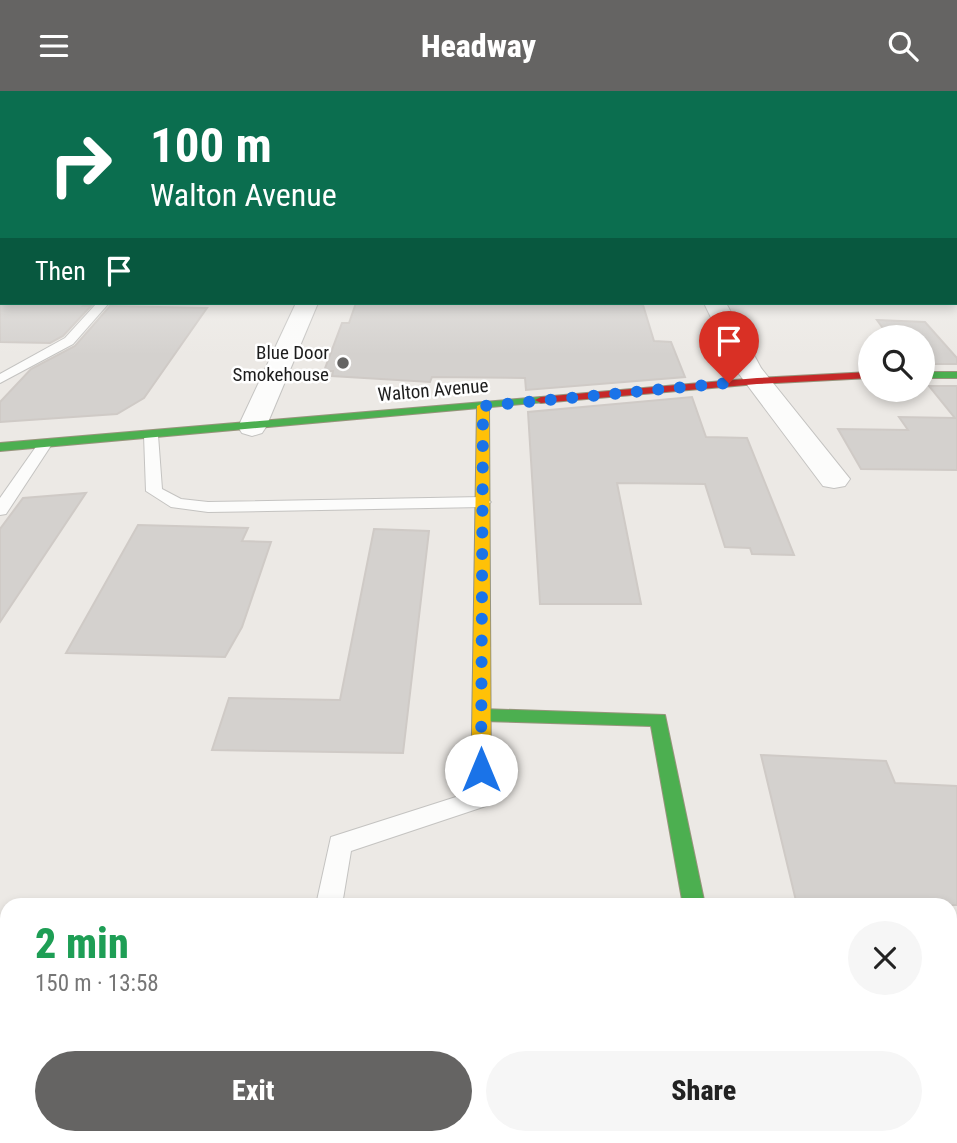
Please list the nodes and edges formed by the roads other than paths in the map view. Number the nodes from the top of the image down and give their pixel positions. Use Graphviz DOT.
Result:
graph roads {
  1 [pos="101,305"];
  2 [pos="306,305"];
  3 [pos="716,305"];
  4 [pos="0,369"];
  5 [pos="16,369"];
  6 [pos="935,375"];
  7 [pos="957,375"];
  8 [pos="858,376"];
  9 [pos="0,379"];
  10 [pos="757,381"];
  11 [pos="483,406"];
  12 [pos="252,427"];
  13 [pos="151,435"];
  14 [pos="45,444"];
  15 [pos="0,447"];
  16 [pos="834,479"];
  17 [pos="17,484"];
  18 [pos="0,485"];
  19 [pos="483,502"];
  20 [pos="0,510"];
  21 [pos="482,715"];
  22 [pos="481,798"];
  23 [pos="330,898"];
  24 [pos="693,898"];
  1 -- 5 [label="lane"];
  2 -- 12 [label="street"];
  3 -- 10 [label="street"];
  4 -- 5 [label="lane"];
  5 -- 9 [label="lane"];
  6 -- 7 [label="street"];
  8 -- 10 [label="street, Walton Avenue"];
  10 -- 11 [label="street, Walton Avenue"];
  10 -- 16 [label="street"];
  11 -- 12 [label="street, Walton Avenue"];
  11 -- 19 [label="street"];
  12 -- 13 [label="street, Walton Avenue"];
  13 -- 14 [label="street, Walton Avenue"];
  13 -- 19 [label="lane"];
  14 -- 15 [label="street, Walton Avenue"];
  14 -- 17 [label="lane"];
  17 -- 18 [label="lane"];
  17 -- 20 [label="lane"];
  19 -- 21 [label="street"];
  21 -- 22 [label="street"];
  21 -- 24 [label="street"];
  22 -- 23 [label="lane"];
}
